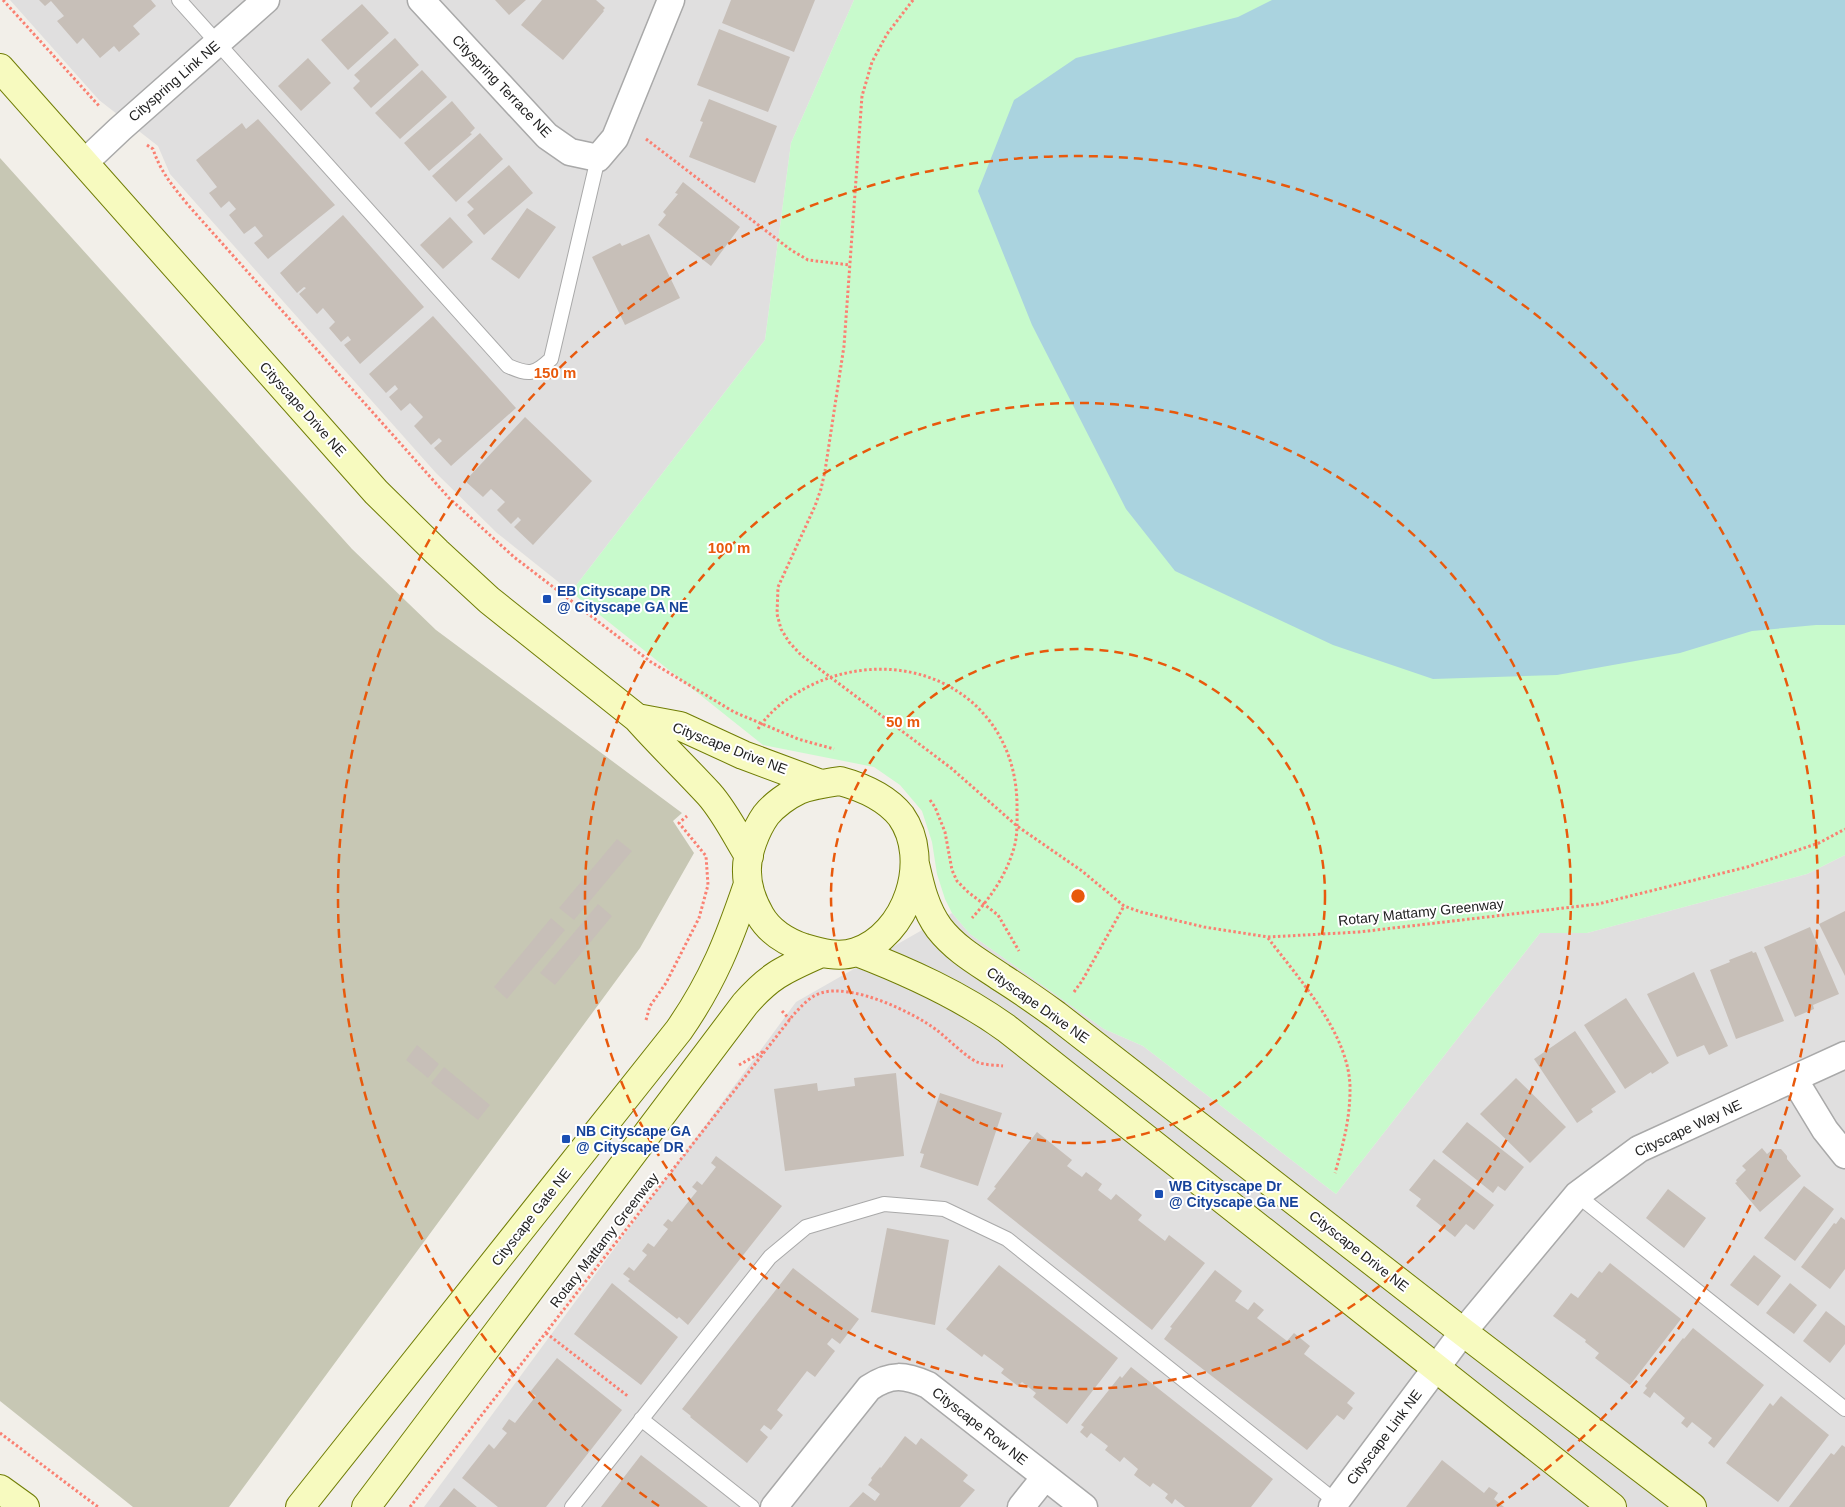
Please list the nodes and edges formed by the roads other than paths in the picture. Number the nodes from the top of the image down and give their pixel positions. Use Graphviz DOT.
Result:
graph roads {
  1 [pos="179,0"];
  2 [pos="266,0"];
  3 [pos="421,0"];
  4 [pos="671,0"];
  5 [pos="218,42"];
  6 [pos="0,68"];
  7 [pos="598,158"];
  8 [pos="84,163"];
  9 [pos="637,718"];
  10 [pos="821,784"];
  11 [pos="749,856"];
  12 [pos="915,864"];
  13 [pos="748,884"];
  14 [pos="857,952"];
  15 [pos="821,954"];
  16 [pos="1845,1055"];
  17 [pos="1794,1079"];
  18 [pos="1845,1155"];
  19 [pos="1577,1195"];
  20 [pos="1463,1332"];
  21 [pos="1436,1368"];
  22 [pos="1845,1409"];
  23 [pos="644,1416"];
  24 [pos="1045,1476"];
  25 [pos="0,1489"];
  26 [pos="1337,1505"];
  27 [pos="25,1507"];
  28 [pos="300,1507"];
  29 [pos="366,1507"];
  30 [pos="572,1507"];
  31 [pos="752,1507"];
  32 [pos="774,1507"];
  33 [pos="1021,1507"];
  34 [pos="1084,1507"];
  35 [pos="1612,1507"];
  36 [pos="1692,1507"];
  1 -- 5 [label="lane"];
  2 -- 5 [label="street, Cityspring Link NE"];
  3 -- 7 [label="street, Cityspring Terrace NE"];
  4 -- 7 [label="street"];
  5 -- 7 [label="lane"];
  5 -- 8 [label="street, Cityspring Link NE"];
  6 -- 8 [label="street, Cityscape Drive NE"];
  8 -- 9 [label="street, Cityscape Drive NE"];
  9 -- 10 [label="street, Cityscape Drive NE"];
  9 -- 11 [label="street, Cityscape Drive NE"];
  10 -- 11 [label="street"];
  10 -- 12 [label="street"];
  11 -- 13 [label="street"];
  12 -- 14 [label="street"];
  12 -- 20 [label="street, Cityscape Drive NE"];
  13 -- 15 [label="street"];
  13 -- 28 [label="street, Cityscape Gate NE"];
  14 -- 15 [label="street"];
  14 -- 21 [label="street"];
  15 -- 29 [label="street"];
  16 -- 17 [label="street, Cityscape Way NE"];
  17 -- 18 [label="street"];
  17 -- 19 [label="street, Cityscape Way NE"];
  19 -- 20 [label="street, Cityscape Way NE"];
  19 -- 22 [label="lane"];
  20 -- 21 [label="street, Cityscape Way NE"];
  20 -- 36 [label="street, Cityscape Drive NE"];
  21 -- 26 [label="street, Cityscape Link NE"];
  21 -- 35 [label="street"];
  23 -- 26 [label="lane"];
  23 -- 30 [label="lane"];
  23 -- 31 [label="lane"];
  24 -- 32 [label="street, Cityscape Row NE"];
  24 -- 33 [label="street"];
  24 -- 34 [label="street, Cityscape Row NE"];
  25 -- 27 [label="street"];
}
